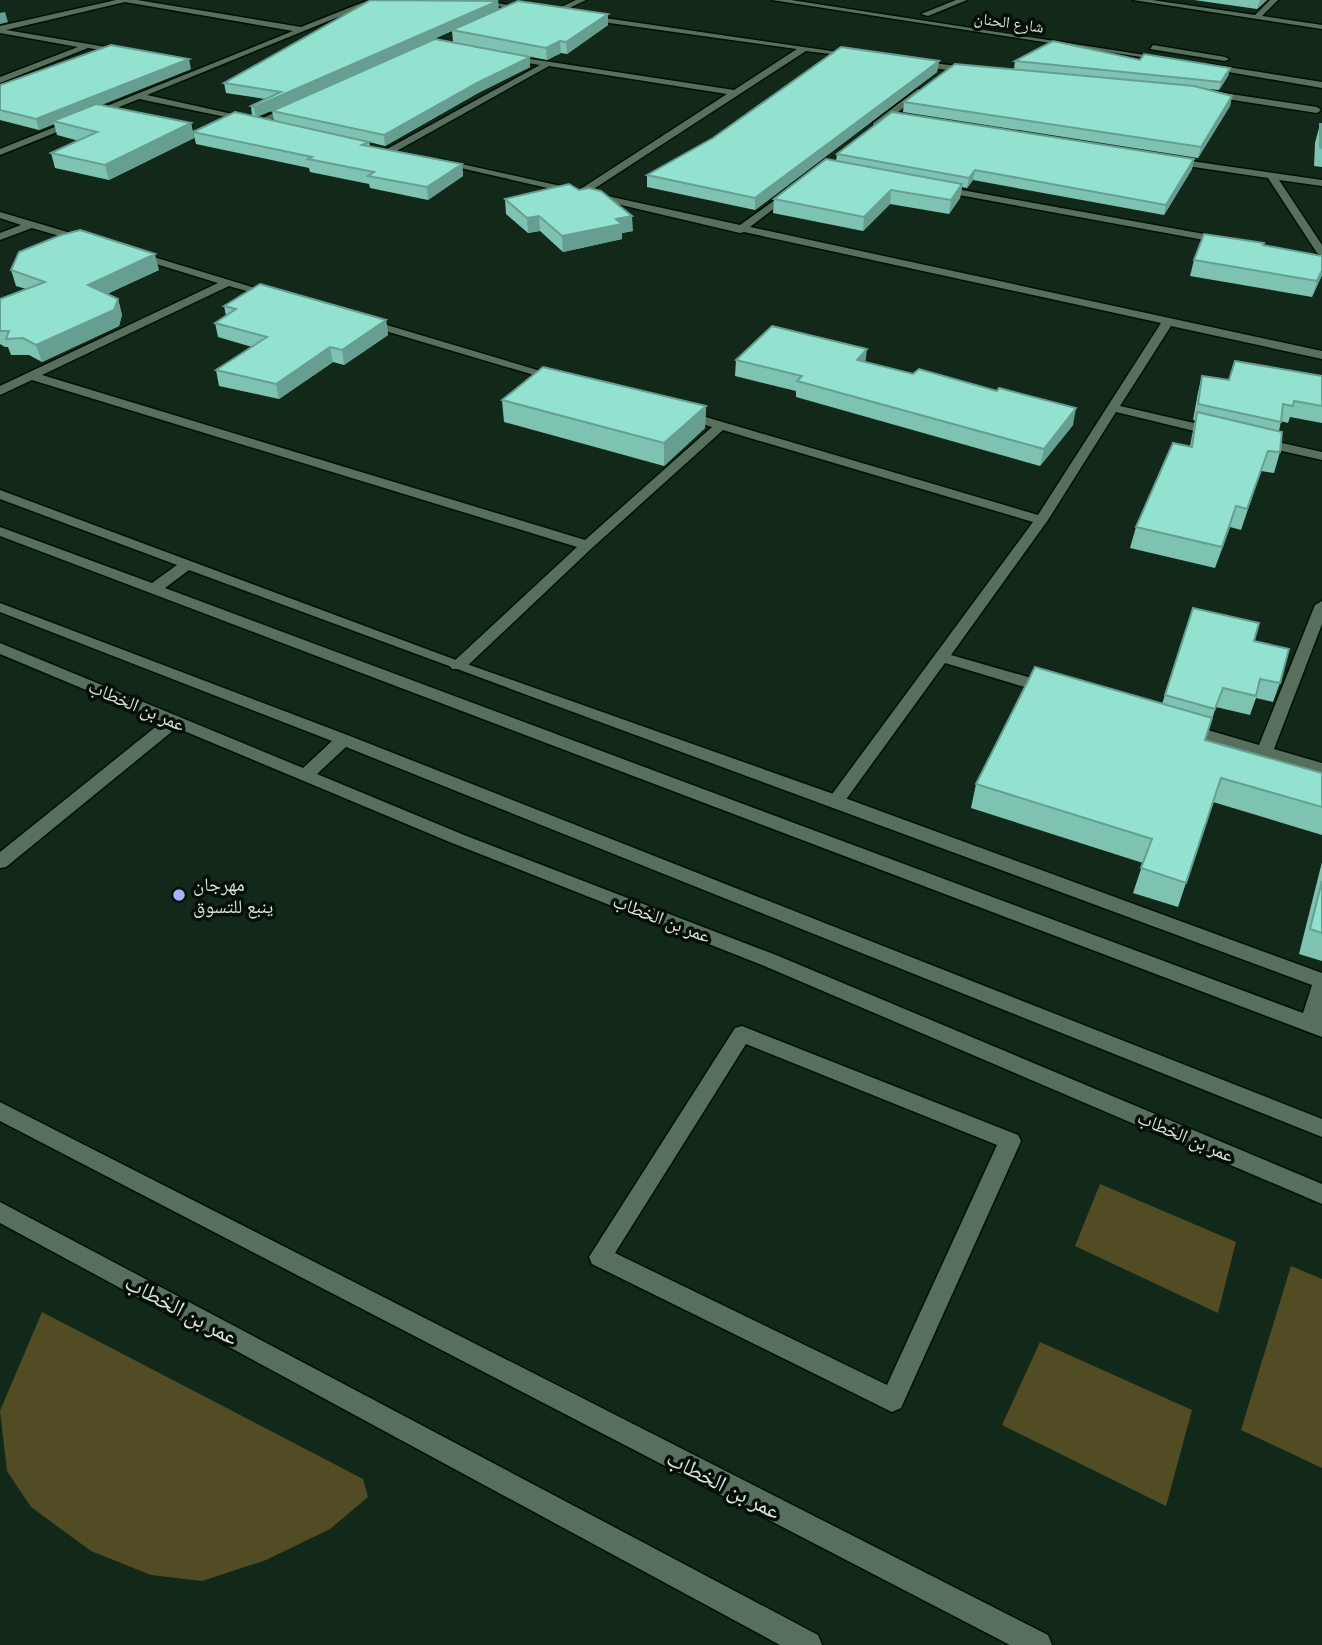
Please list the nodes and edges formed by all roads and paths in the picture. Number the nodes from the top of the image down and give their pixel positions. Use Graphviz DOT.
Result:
graph roads {
  1 [pos="125,0"];
  2 [pos="376,0"];
  3 [pos="461,0"];
  4 [pos="582,0"];
  5 [pos="776,0"];
  6 [pos="839,0"];
  7 [pos="963,0"];
  8 [pos="1137,0"];
  9 [pos="1274,0"];
  10 [pos="517,8"];
  11 [pos="552,13"];
  12 [pos="925,14"];
  13 [pos="494,18"];
  14 [pos="1256,18"];
  15 [pos="1322,27"];
  16 [pos="0,30"];
  17 [pos="303,30"];
  18 [pos="88,46"];
  19 [pos="805,48"];
  20 [pos="129,53"];
  21 [pos="491,54"];
  22 [pos="871,57"];
  23 [pos="911,63"];
  24 [pos="197,64"];
  25 [pos="546,65"];
  26 [pos="211,67"];
  27 [pos="951,68"];
  28 [pos="986,72"];
  29 [pos="1322,75"];
  30 [pos="941,76"];
  31 [pos="0,80"];
  32 [pos="930,84"];
  33 [pos="1322,85"];
  34 [pos="736,93"];
  35 [pos="1206,93"];
  36 [pos="138,96"];
  37 [pos="308,100"];
  38 [pos="1320,110"];
  39 [pos="889,116"];
  40 [pos="902,118"];
  41 [pos="257,122"];
  42 [pos="284,128"];
  43 [pos="867,133"];
  44 [pos="377,148"];
  45 [pos="390,151"];
  46 [pos="0,152"];
  47 [pos="404,154"];
  48 [pos="430,160"];
  49 [pos="1163,160"];
  50 [pos="1273,177"];
  51 [pos="802,183"];
  52 [pos="1322,183"];
  53 [pos="931,187"];
  54 [pos="578,195"];
  55 [pos="0,215"];
  56 [pos="32,224"];
  57 [pos="740,230"];
  58 [pos="0,237"];
  59 [pos="97,243"];
  60 [pos="1241,244"];
  61 [pos="123,251"];
  62 [pos="1322,253"];
  63 [pos="1308,257"];
  64 [pos="1322,259"];
  65 [pos="228,282"];
  66 [pos="294,301"];
  67 [pos="347,317"];
  68 [pos="1168,322"];
  69 [pos="1322,355"];
  70 [pos="32,376"];
  71 [pos="573,383"];
  72 [pos="0,390"];
  73 [pos="1113,408"];
  74 [pos="667,410"];
  75 [pos="720,426"];
  76 [pos="1322,456"];
  77 [pos="0,494"];
  78 [pos="1041,520"];
  79 [pos="0,531"];
  80 [pos="587,545"];
  81 [pos="188,564"];
  82 [pos="154,589"];
  83 [pos="1322,605"];
  84 [pos="0,607"];
  85 [pos="0,648"];
  86 [pos="941,657"];
  87 [pos="458,666"];
  88 [pos="1070,695"];
  89 [pos="174,721"];
  90 [pos="1174,725"];
  91 [pos="344,740"];
  92 [pos="1265,751"];
  93 [pos="1322,769"];
  94 [pos="304,775"];
  95 [pos="836,801"];
  96 [pos="0,863"];
  97 [pos="1322,983"];
  98 [pos="1315,1026"];
  99 [pos="742,1034"];
  100 [pos="0,1111"];
  101 [pos="1322,1128"];
  102 [pos="1322,1194"];
  103 [pos="0,1212"];
  104 [pos="808,1645"];
  105 [pos="1038,1645"];
  1 -- 16 [label="street"];
  1 -- 17 [label="street"];
  2 -- 17 [label="street"];
  3 -- 10 [label="street"];
  4 -- 11 [label="street"];
  5 -- 33 [label="street, شارع الحنان"];
  6 -- 12 [label="street, شارع الحنان"];
  7 -- 12 [label="street"];
  8 -- 14 [label="street"];
  9 -- 14 [label="street"];
  10 -- 11 [label="street"];
  10 -- 13 [label="street"];
  11 -- 19 [label="street"];
  12 -- 29 [label="street, شارع الحنان"];
  14 -- 15 [label="street"];
  16 -- 18 [label="street"];
  17 -- 26 [label="street"];
  18 -- 20 [label="street"];
  18 -- 31 [label="street"];
  19 -- 22 [label="street"];
  19 -- 34 [label="street"];
  21 -- 25 [label="street"];
  23 -- 27 [label="street"];
  24 -- 26 [label="street"];
  25 -- 34 [label="street"];
  25 -- 45 [label="street"];
  26 -- 36 [label="street"];
  27 -- 28 [label="street"];
  27 -- 30 [label="street"];
  32 -- 39 [label="street"];
  34 -- 54 [label="street"];
  35 -- 38 [label="street"];
  36 -- 41 [label="street"];
  36 -- 46 [label="street"];
  37 -- 41 [label="street"];
  39 -- 40 [label="street"];
  39 -- 43 [label="street"];
  41 -- 42 [label="street"];
  44 -- 45 [label="street"];
  45 -- 47 [label="street"];
  48 -- 54 [label="street"];
  49 -- 50 [label="street"];
  50 -- 52 [label="street"];
  50 -- 62 [label="street"];
  51 -- 57 [label="street"];
  53 -- 60 [label="street"];
  54 -- 57 [label="street"];
  55 -- 56 [label="street"];
  56 -- 58 [label="street"];
  56 -- 59 [label="street"];
  57 -- 68 [label="street"];
  61 -- 65 [label="street"];
  63 -- 64 [label="street"];
  65 -- 66 [label="street"];
  65 -- 70 [label="street"];
  67 -- 71 [label="street"];
  68 -- 69 [label="street"];
  68 -- 73 [label="street"];
  70 -- 72 [label="street"];
  70 -- 80 [label="street"];
  73 -- 76 [label="street"];
  73 -- 78 [label="street"];
  74 -- 75 [label="street"];
  75 -- 78 [label="street"];
  75 -- 80 [label="street"];
  77 -- 81 [label="street"];
  78 -- 86 [label="street"];
  79 -- 82 [label="street"];
  80 -- 87 [label="street"];
  81 -- 82 [label="street"];
  81 -- 87 [label="street"];
  82 -- 98 [label="street"];
  83 -- 92 [label="street"];
  84 -- 91 [label="street"];
  85 -- 89 [label="street, عمر بن الخطاب"];
  86 -- 88 [label="street"];
  86 -- 95 [label="street"];
  87 -- 95 [label="street"];
  89 -- 94 [label="street, عمر بن الخطاب"];
  89 -- 96 [label="street"];
  90 -- 92 [label="street"];
  91 -- 94 [label="street"];
  91 -- 101 [label="street"];
  92 -- 93 [label="street"];
  94 -- 102 [label="street, عمر بن الخطاب"];
  95 -- 97 [label="street"];
  97 -- 98 [label="street"];
  99 -- 99 [label="street"];
  100 -- 105 [label="street, عمر بن الخطاب"];
  103 -- 104 [label="street, عمر بن الخطاب"];
}
